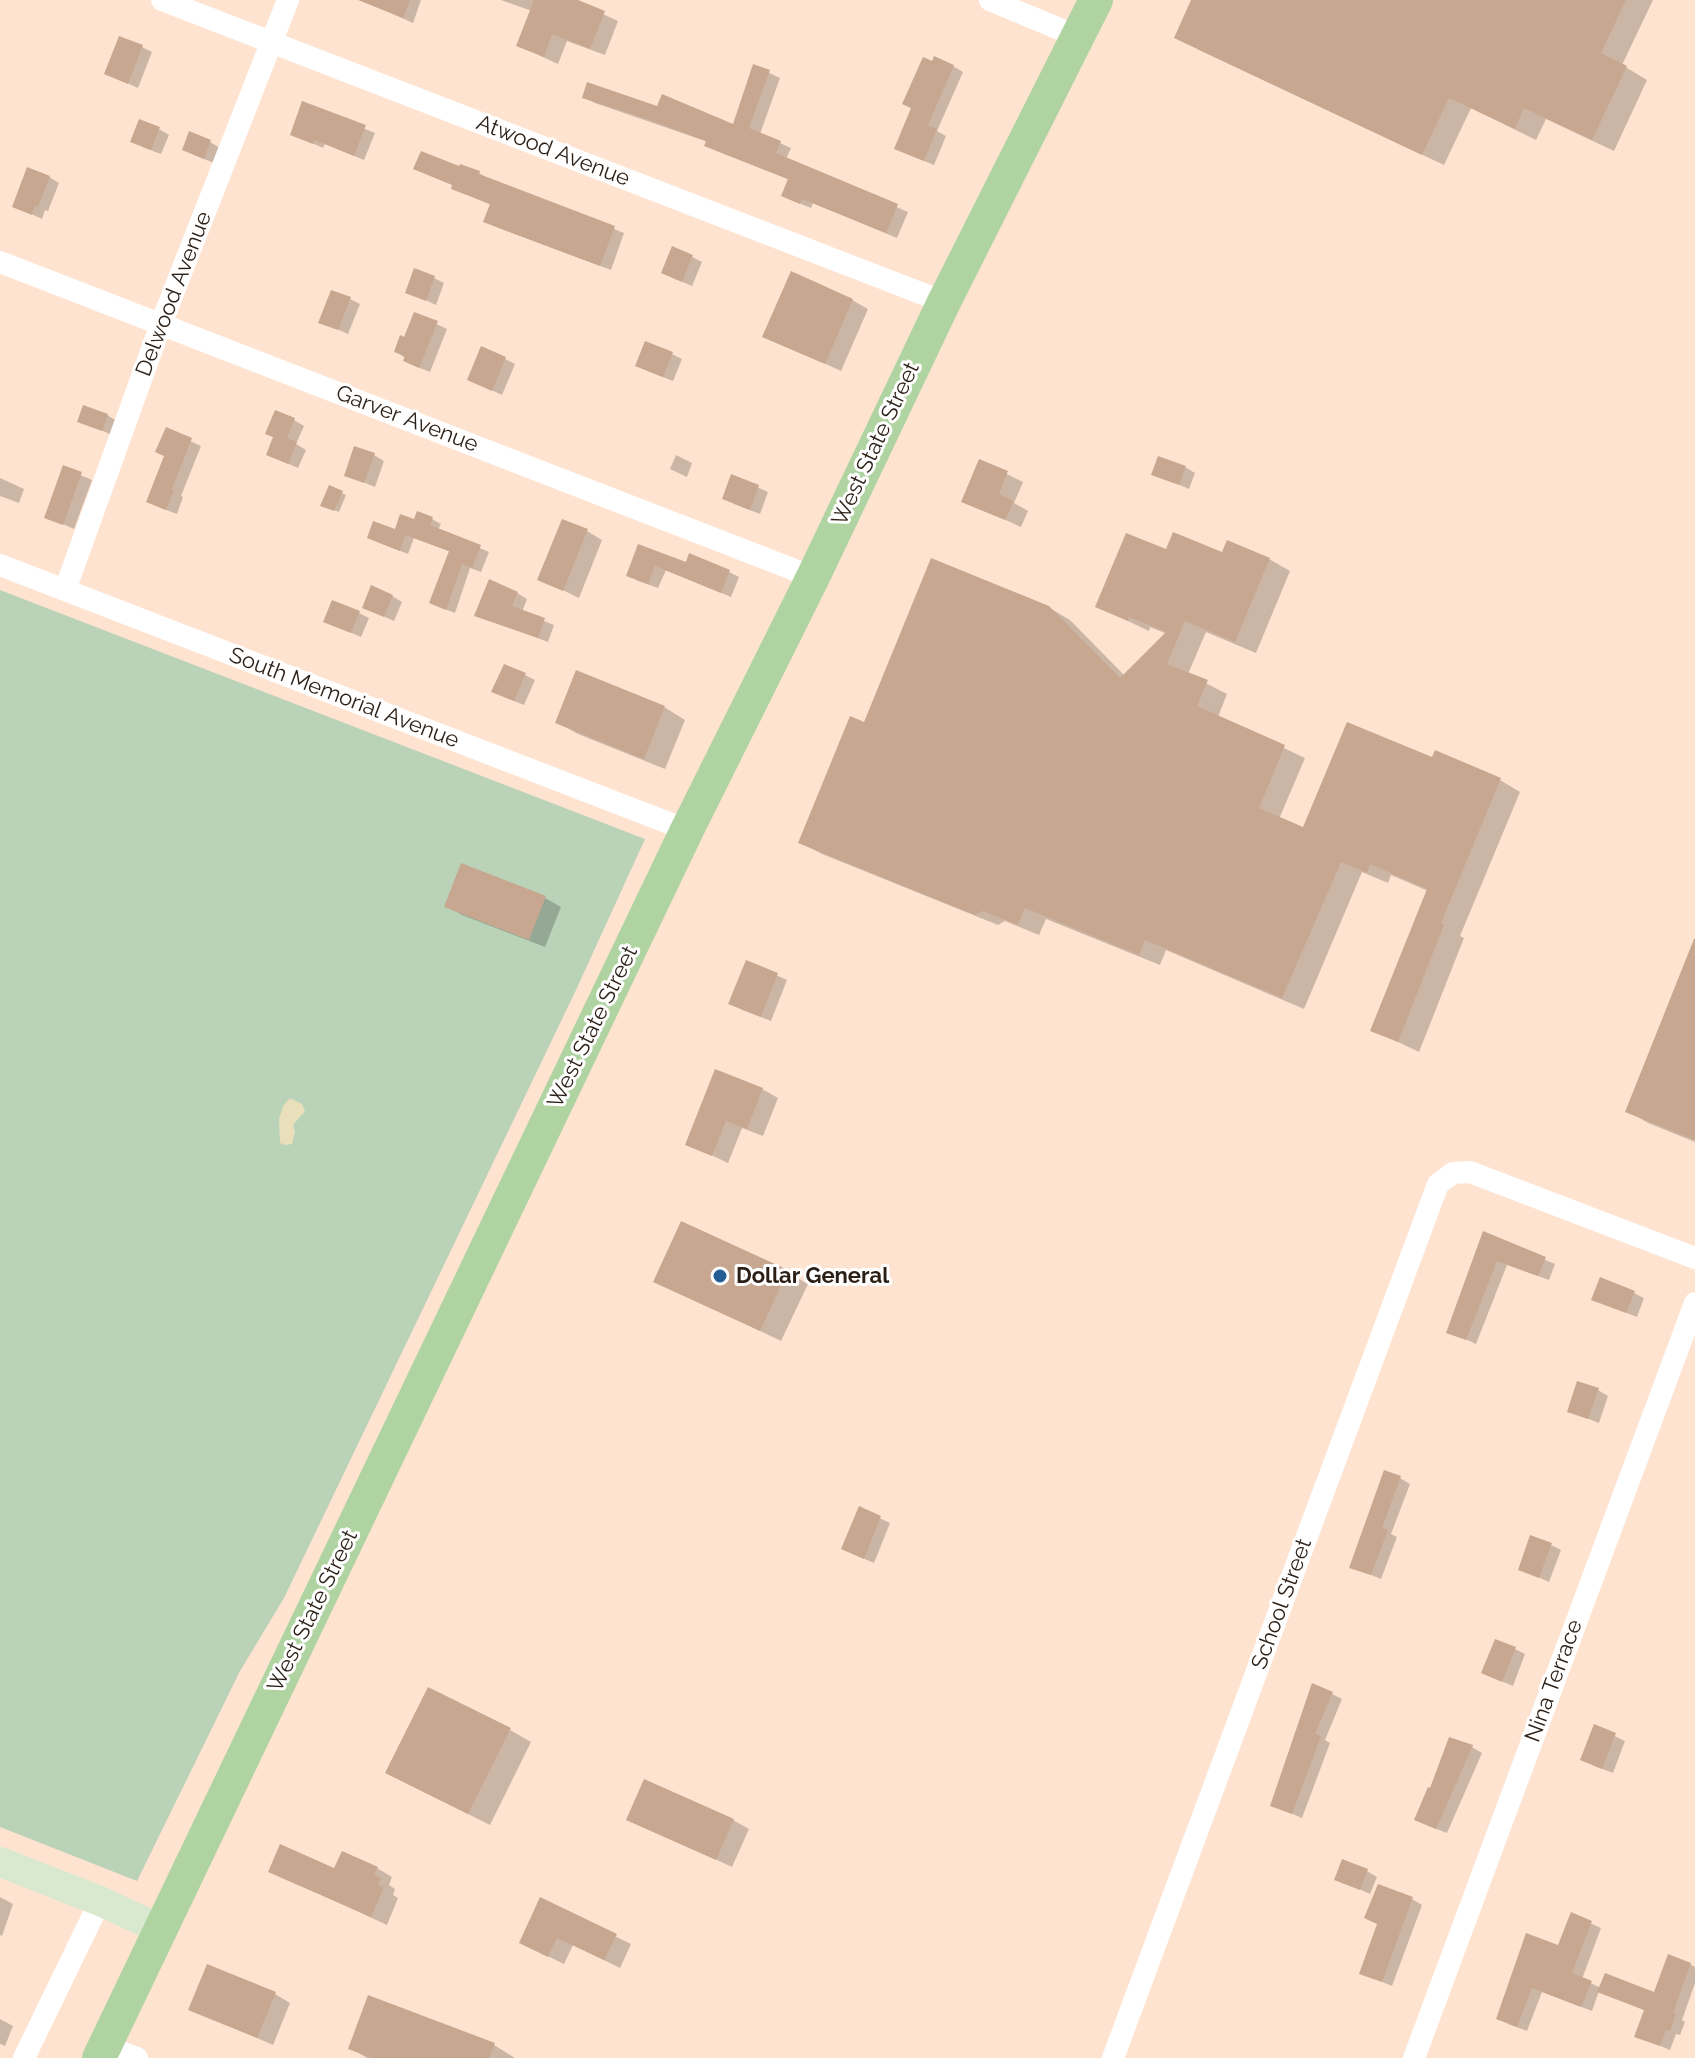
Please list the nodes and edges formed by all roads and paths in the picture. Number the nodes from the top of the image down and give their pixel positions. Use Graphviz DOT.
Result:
graph roads {
  1 [pos="162,0"];
  2 [pos="288,0"];
  3 [pos="990,0"];
  4 [pos="1096,0"];
  5 [pos="1079,37"];
  6 [pos="272,42"];
  7 [pos="0,262"];
  8 [pos="944,302"];
  9 [pos="161,324"];
  10 [pos="0,565"];
  11 [pos="813,577"];
  12 [pos="65,590"];
  13 [pos="687,830"];
  14 [pos="1695,1258"];
  15 [pos="1695,1303"];
  16 [pos="0,1862"];
  17 [pos="100,1901"];
  18 [pos="160,1929"];
  19 [pos="102,2052"];
  20 [pos="24,2058"];
  21 [pos="137,2058"];
  22 [pos="1113,2058"];
  23 [pos="1414,2058"];
  1 -- 6 [label="street, Atwood Avenue"];
  2 -- 6 [label="street, Delwood Avenue"];
  3 -- 5 [label="street"];
  4 -- 5 [label="main road, West State Street"];
  5 -- 8 [label="main road, West State Street"];
  6 -- 8 [label="street, Atwood Avenue"];
  6 -- 9 [label="street, Delwood Avenue"];
  7 -- 9 [label="street, Garver Avenue"];
  8 -- 11 [label="main road, West State Street"];
  9 -- 11 [label="street, Garver Avenue"];
  9 -- 12 [label="street, Delwood Avenue"];
  10 -- 12 [label="street, South Memorial Avenue"];
  11 -- 13 [label="main road, West State Street"];
  12 -- 13 [label="street, South Memorial Avenue"];
  13 -- 18 [label="main road, West State Street"];
  14 -- 22 [label="street, School Street"];
  15 -- 23 [label="street, Nina Terrace"];
  16 -- 17 [label="street"];
  17 -- 18 [label="street"];
  17 -- 20 [label="street"];
  18 -- 19 [label="main road, West State Street"];
  19 -- 21 [label="street"];
}
